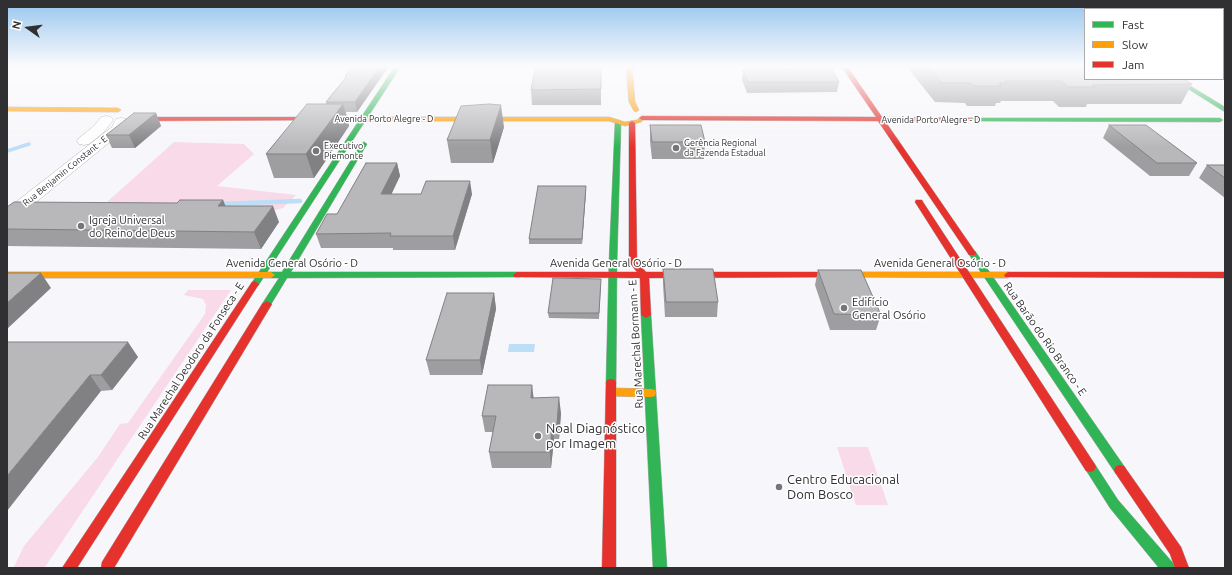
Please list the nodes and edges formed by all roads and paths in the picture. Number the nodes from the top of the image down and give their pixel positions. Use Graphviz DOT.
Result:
graph roads {
  1 [pos="380,93"];
  2 [pos="631,93"];
  3 [pos="862,93"];
  4 [pos="1186,93"];
  5 [pos="1193,93"];
  6 [pos="127,108"];
  7 [pos="623,108"];
  8 [pos="7,110"];
  9 [pos="1208,110"];
  10 [pos="1225,110"];
  11 [pos="1065,112"];
  12 [pos="640,113"];
  13 [pos="366,115"];
  14 [pos="382,115"];
  15 [pos="7,116"];
  16 [pos="119,116"];
  17 [pos="878,116"];
  18 [pos="106,118"];
  19 [pos="135,119"];
  20 [pos="1075,120"];
  21 [pos="1223,120"];
  22 [pos="618,123"];
  23 [pos="632,123"];
  24 [pos="913,192"];
  25 [pos="7,201"];
  26 [pos="7,217"];
  27 [pos="614,222"];
  28 [pos="633,223"];
  29 [pos="258,261"];
  30 [pos="281,261"];
  31 [pos="306,261"];
  32 [pos="619,262"];
  33 [pos="647,262"];
  34 [pos="945,262"];
  35 [pos="958,262"];
  36 [pos="978,262"];
  37 [pos="991,262"];
  38 [pos="7,275"];
  39 [pos="261,275"];
  40 [pos="284,275"];
  41 [pos="613,275"];
  42 [pos="644,275"];
  43 [pos="966,275"];
  44 [pos="987,275"];
  45 [pos="1225,275"];
  46 [pos="612,392"];
  47 [pos="651,393"];
  48 [pos="177,403"];
  49 [pos="198,404"];
  50 [pos="1054,411"];
  51 [pos="1080,411"];
  52 [pos="97,562"];
  53 [pos="82,564"];
  54 [pos="107,567"];
  55 [pos="69,568"];
  56 [pos="73,568"];
  57 [pos="610,568"];
  58 [pos="660,568"];
  59 [pos="1168,568"];
  60 [pos="1182,568"];
  1 -- 13 [label="street, Rua Marechal Deodoro da Fonseca - E"];
  2 -- 12 [label="street"];
  3 -- 17 [label="street, Rua Barão do Rio Branco - E"];
  4 -- 9 [label="street"];
  5 -- 10 [label="street"];
  6 -- 16 [label="street"];
  7 -- 12 [label="street, Avenida Porto Alegre - D"];
  8 -- 16 [label="street"];
  9 -- 10 [label="street, Avenida Porto Alegre - D"];
  9 -- 11 [label="street, Avenida Porto Alegre - D"];
  9 -- 21 [label="street"];
  11 -- 17 [label="street, Avenida Porto Alegre - D"];
  11 -- 20 [label="street"];
  12 -- 17 [label="street, Avenida Porto Alegre - D"];
  12 -- 23 [label="street"];
  13 -- 14 [label="street, Avenida Porto Alegre - D"];
  13 -- 19 [label="street, Avenida Porto Alegre - D"];
  13 -- 19 [label="street, Avenida Porto Alegre - D"];
  13 -- 30 [label="street, Rua Marechal Deodoro da Fonseca - E"];
  14 -- 22 [label="street, Avenida Porto Alegre - D"];
  14 -- 30 [label="street, Rua Marechal Deodoro da Fonseca - E"];
  15 -- 18 [label="street"];
  16 -- 18 [label="street"];
  16 -- 19 [label="street, Avenida Porto Alegre - D"];
  16 -- 26 [label="street, Rua Benjamin Constant - E"];
  17 -- 20 [label="street, Avenida Porto Alegre - D"];
  17 -- 36 [label="street, Rua Barão do Rio Branco - E"];
  18 -- 25 [label="street, Rua Benjamin Constant - E"];
  20 -- 21 [label="street, Avenida Porto Alegre - D"];
  22 -- 23 [label="street"];
  22 -- 27 [label="street, Rua Marechal Bormann - E"];
  23 -- 28 [label="street, Rua Marechal Bormann - E"];
  24 -- 35 [label="street"];
  27 -- 28 [label="street"];
  27 -- 32 [label="street, Rua Marechal Bormann - E"];
  28 -- 32 [label="street, Rua Marechal Bormann - E"];
  29 -- 30 [label="street, Avenida General Osório - D"];
  30 -- 31 [label="street, Avenida General Osório - D"];
  30 -- 39 [label="street, Rua Marechal Deodoro da Fonseca - E"];
  30 -- 40 [label="street, Rua Marechal Deodoro da Fonseca - E"];
  32 -- 33 [label="street, Avenida General Osório - D"];
  32 -- 41 [label="street, Rua Marechal Bormann - E"];
  32 -- 42 [label="street, Rua Marechal Bormann - E"];
  34 -- 35 [label="street, Avenida General Osório - D"];
  35 -- 36 [label="street, Avenida General Osório - D"];
  35 -- 43 [label="street"];
  36 -- 37 [label="street, Avenida General Osório - D"];
  36 -- 44 [label="street, Rua Barão do Rio Branco - E"];
  38 -- 39 [label="street, Avenida General Osório - D"];
  39 -- 40 [label="street, Avenida General Osório - D"];
  39 -- 48 [label="street, Rua Marechal Deodoro da Fonseca - E"];
  40 -- 41 [label="street, Avenida General Osório - D"];
  40 -- 49 [label="street, Rua Marechal Deodoro da Fonseca - E"];
  41 -- 42 [label="street, Avenida General Osório - D"];
  41 -- 46 [label="street, Rua Marechal Bormann - E"];
  42 -- 43 [label="street, Avenida General Osório - D"];
  42 -- 47 [label="street, Rua Marechal Bormann - E"];
  43 -- 44 [label="street, Avenida General Osório - D"];
  43 -- 50 [label="street"];
  44 -- 45 [label="street, Avenida General Osório - D"];
  44 -- 51 [label="street, Rua Barão do Rio Branco - E"];
  46 -- 47 [label="street"];
  46 -- 57 [label="street, Rua Marechal Bormann - E"];
  47 -- 58 [label="street, Rua Marechal Bormann - E"];
  48 -- 49 [label="street"];
  48 -- 55 [label="street, Rua Marechal Deodoro da Fonseca - E"];
  49 -- 54 [label="street, Rua Marechal Deodoro da Fonseca - E"];
  50 -- 51 [label="street"];
  50 -- 59 [label="street"];
  51 -- 60 [label="street, Rua Barão do Rio Branco - E"];
  52 -- 54 [label="street"];
  53 -- 56 [label="street"];
}
